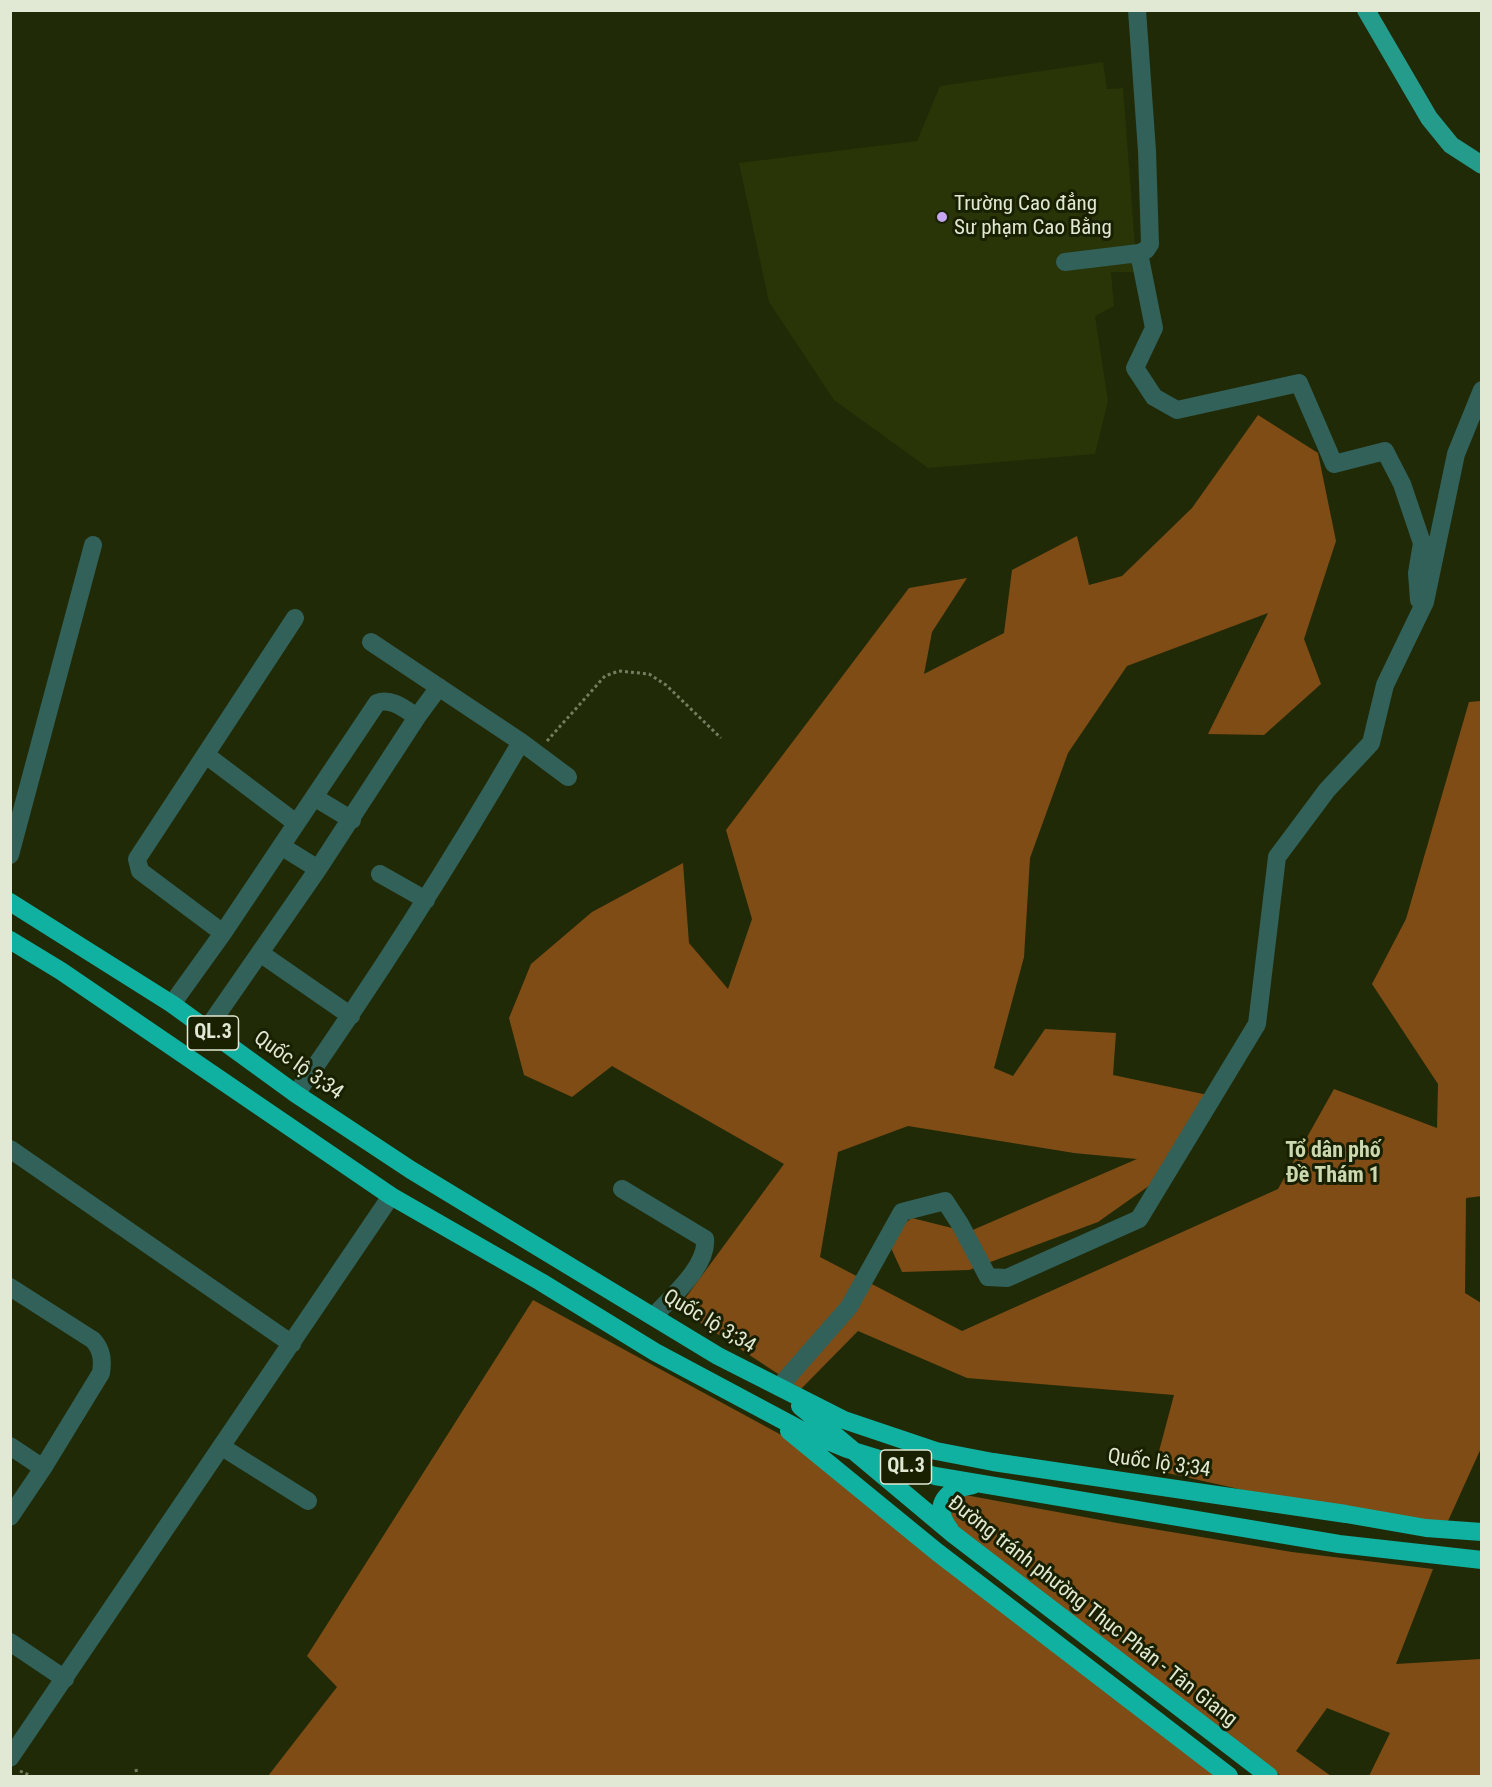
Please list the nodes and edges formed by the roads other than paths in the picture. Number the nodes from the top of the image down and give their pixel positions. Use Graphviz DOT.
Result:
graph roads {
  1 [pos="1137,10"];
  2 [pos="1366,10"];
  3 [pos="1482,165"];
  4 [pos="1139,253"];
  5 [pos="1065,262"];
  6 [pos="1482,390"];
  7 [pos="93,545"];
  8 [pos="1420,610"];
  9 [pos="296,618"];
  10 [pos="371,642"];
  11 [pos="439,687"];
  12 [pos="417,717"];
  13 [pos="521,742"];
  14 [pos="206,755"];
  15 [pos="568,777"];
  16 [pos="314,797"];
  17 [pos="352,820"];
  18 [pos="296,823"];
  19 [pos="281,846"];
  20 [pos="10,855"];
  21 [pos="318,869"];
  22 [pos="380,874"];
  23 [pos="426,900"];
  24 [pos="10,902"];
  25 [pos="223,933"];
  26 [pos="10,940"];
  27 [pos="260,953"];
  28 [pos="172,1004"];
  29 [pos="351,1016"];
  30 [pos="207,1029"];
  31 [pos="296,1094"];
  32 [pos="10,1149"];
  33 [pos="411,1170"];
  34 [pos="622,1189"];
  35 [pos="391,1196"];
  36 [pos="10,1287"];
  37 [pos="654,1316"];
  38 [pos="292,1344"];
  39 [pos="779,1387"];
  40 [pos="762,1409"];
  41 [pos="10,1446"];
  42 [pos="222,1447"];
  43 [pos="851,1450"];
  44 [pos="44,1468"];
  45 [pos="984,1484"];
  46 [pos="308,1501"];
  47 [pos="10,1517"];
  48 [pos="1482,1532"];
  49 [pos="953,1534"];
  50 [pos="937,1552"];
  51 [pos="1482,1560"];
  52 [pos="10,1642"];
  53 [pos="64,1679"];
  54 [pos="10,1758"];
  55 [pos="1229,1776"];
  56 [pos="1269,1776"];
  1 -- 4 [label="street"];
  2 -- 3 [label="main road"];
  4 -- 5 [label="street"];
  4 -- 8 [label="street"];
  6 -- 8 [label="street"];
  7 -- 20 [label="street"];
  8 -- 39 [label="street"];
  9 -- 14 [label="street"];
  10 -- 11 [label="street"];
  11 -- 12 [label="street"];
  11 -- 13 [label="street"];
  12 -- 16 [label="street"];
  12 -- 17 [label="street"];
  13 -- 15 [label="street"];
  13 -- 23 [label="street"];
  14 -- 18 [label="street"];
  14 -- 25 [label="street"];
  16 -- 17 [label="street"];
  16 -- 18 [label="street"];
  17 -- 21 [label="street"];
  18 -- 19 [label="street"];
  19 -- 21 [label="street"];
  19 -- 25 [label="street"];
  21 -- 27 [label="street"];
  22 -- 23 [label="street"];
  23 -- 29 [label="street"];
  24 -- 28 [label="highway, Quốc lộ 3;34 / QL.3"];
  25 -- 28 [label="street"];
  26 -- 35 [label="highway, QL.3"];
  27 -- 29 [label="street"];
  27 -- 30 [label="street"];
  28 -- 30 [label="highway, Quốc lộ 3;34 / QL.3"];
  29 -- 31 [label="street"];
  30 -- 31 [label="highway, Quốc lộ 3;34 / QL.3"];
  31 -- 33 [label="highway, Quốc lộ 3;34 / QL.3"];
  32 -- 38 [label="street"];
  33 -- 35 [label="highway"];
  33 -- 37 [label="highway, Quốc lộ 3;34 / QL.3"];
  34 -- 37 [label="street"];
  35 -- 38 [label="street"];
  35 -- 40 [label="highway, QL.3"];
  36 -- 44 [label="street"];
  37 -- 39 [label="highway, Quốc lộ 3;34 / QL.3"];
  38 -- 42 [label="street"];
  39 -- 43 [label="highway, Đường tránh phường Thục Phán - Tân Giang"];
  39 -- 48 [label="highway, Quốc lộ 3;34 / QL.3"];
  40 -- 43 [label="highway, QL.3"];
  40 -- 50 [label="highway"];
  41 -- 44 [label="street"];
  42 -- 46 [label="street"];
  42 -- 53 [label="street"];
  43 -- 45 [label="highway, QL.3"];
  43 -- 49 [label="highway, Đường tránh phường Thục Phán - Tân Giang"];
  44 -- 47 [label="street"];
  45 -- 49 [label="highway"];
  45 -- 51 [label="highway, QL.3"];
  49 -- 50 [label="highway"];
  49 -- 56 [label="highway, Đường tránh phường Thục Phán - Tân Giang"];
  50 -- 55 [label="highway"];
  52 -- 53 [label="street"];
  53 -- 54 [label="street"];
}
